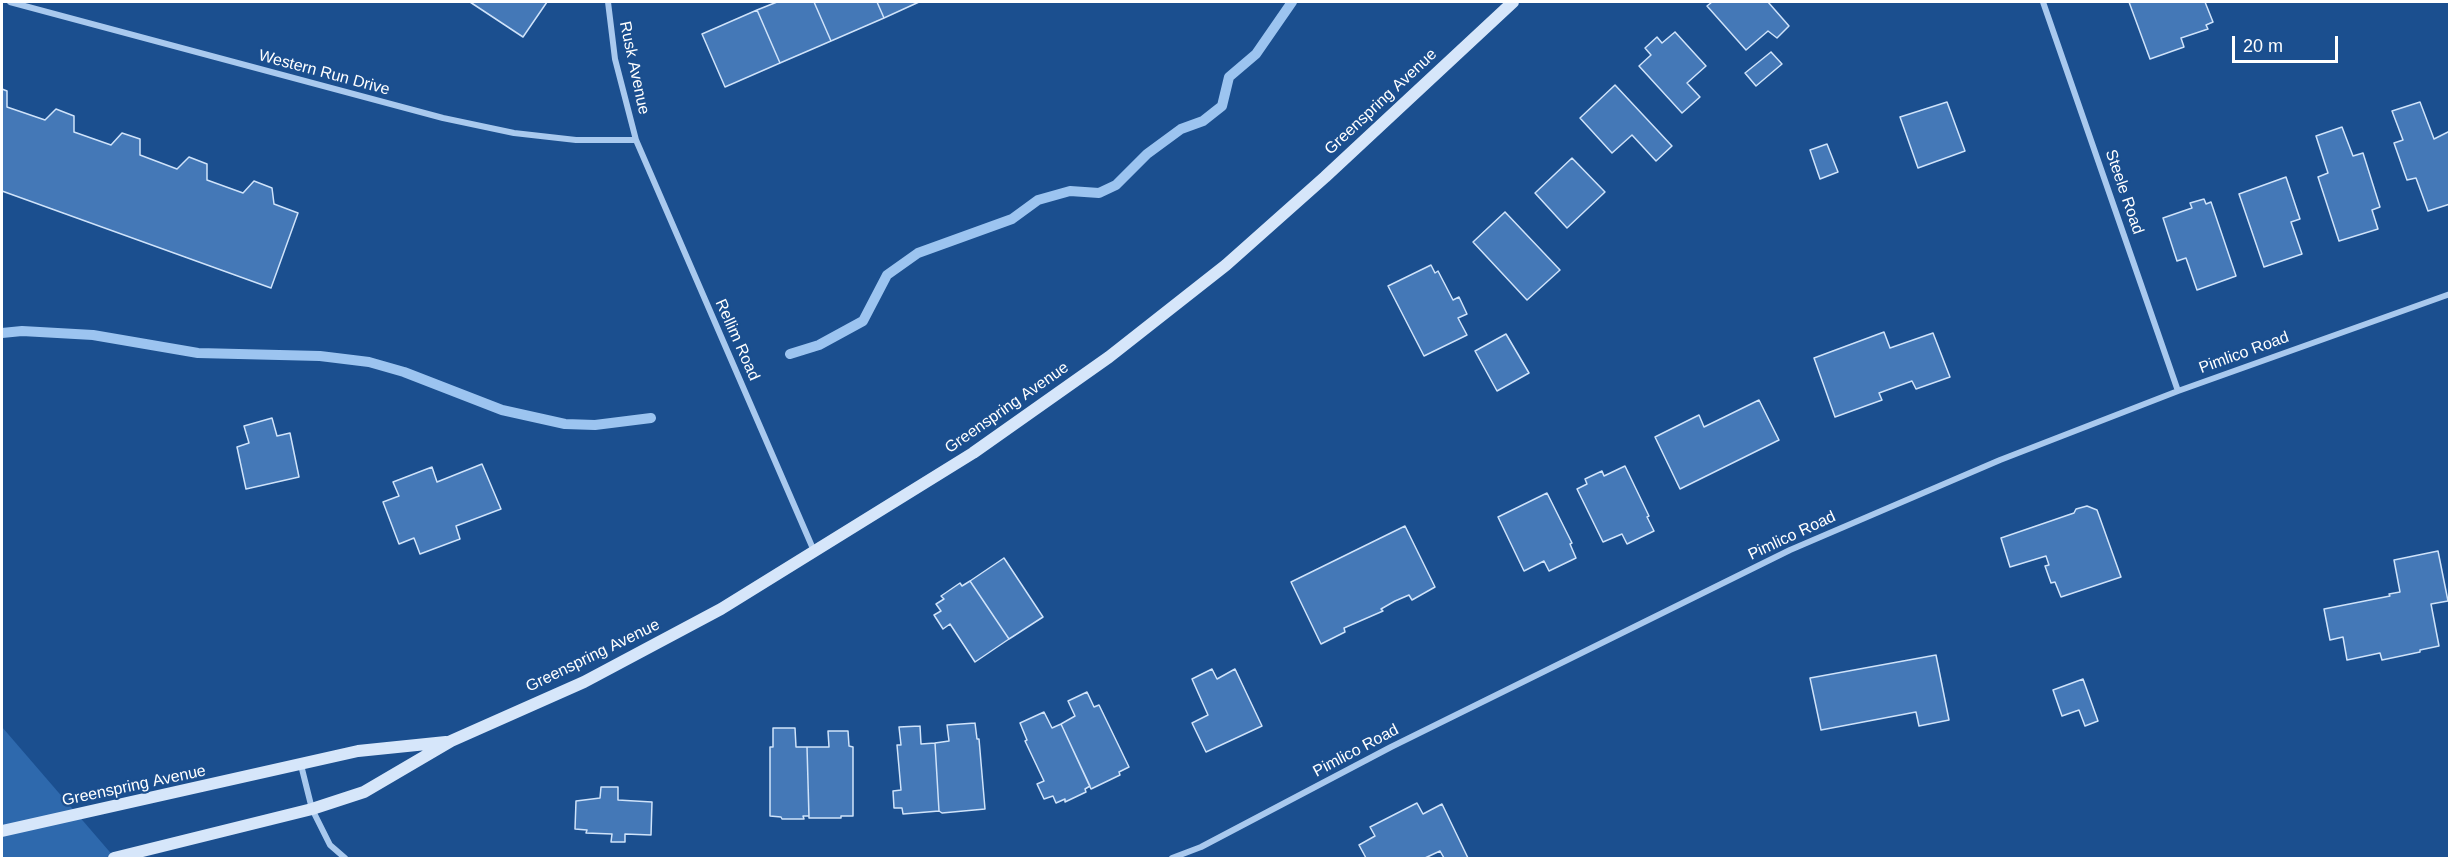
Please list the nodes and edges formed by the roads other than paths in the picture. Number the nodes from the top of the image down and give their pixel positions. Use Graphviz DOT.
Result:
graph roads {
  1 [pos="10,2"];
  2 [pos="608,2"];
  3 [pos="1513,2"];
  4 [pos="2043,2"];
  5 [pos="636,140"];
  6 [pos="2450,294"];
  7 [pos="2178,391"];
  8 [pos="815,552"];
  9 [pos="451,741"];
  10 [pos="301,765"];
  11 [pos="312,809"];
  12 [pos="2,831"];
  13 [pos="114,858"];
  14 [pos="345,858"];
  15 [pos="1172,858"];
  1 -- 5 [label="street, Western Run Drive"];
  2 -- 5 [label="street, Rusk Avenue"];
  3 -- 8 [label="main road, Greenspring Avenue"];
  4 -- 7 [label="street, Steele Road"];
  5 -- 8 [label="street, Rellim Road"];
  6 -- 7 [label="street, Pimlico Road"];
  7 -- 15 [label="street, Pimlico Road"];
  8 -- 9 [label="main road, Greenspring Avenue"];
  9 -- 10 [label="main road, Greenspring Avenue"];
  9 -- 11 [label="main road, Greenspring Avenue"];
  10 -- 11 [label="street"];
  10 -- 12 [label="main road, Greenspring Avenue"];
  11 -- 13 [label="main road, Greenspring Avenue"];
  11 -- 14 [label="street"];
}
